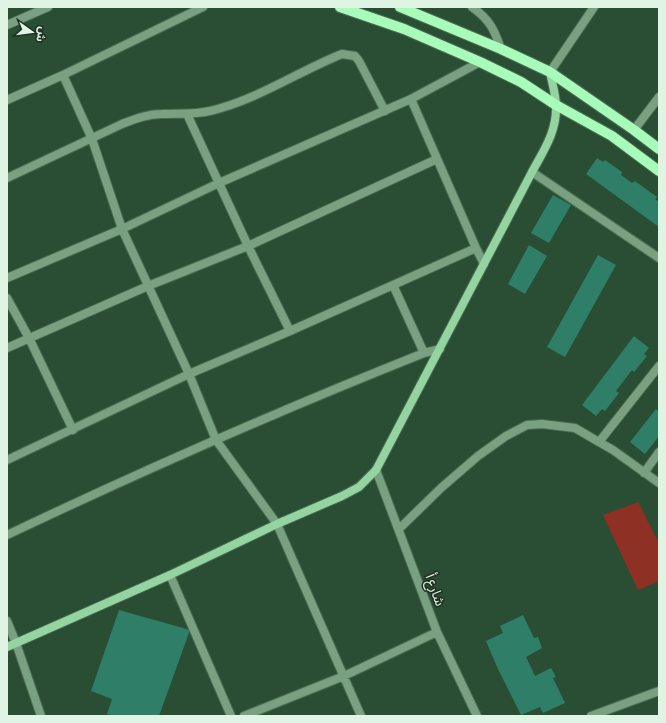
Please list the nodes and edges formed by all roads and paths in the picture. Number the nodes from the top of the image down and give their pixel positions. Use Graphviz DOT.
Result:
graph roads {
  1 [pos="48,7"];
  2 [pos="203,7"];
  3 [pos="340,7"];
  4 [pos="400,7"];
  5 [pos="472,7"];
  6 [pos="594,7"];
  7 [pos="7,25"];
  8 [pos="501,49"];
  9 [pos="480,62"];
  10 [pos="550,72"];
  11 [pos="63,75"];
  12 [pos="659,98"];
  13 [pos="411,99"];
  14 [pos="7,100"];
  15 [pos="556,105"];
  16 [pos="385,110"];
  17 [pos="187,114"];
  18 [pos="634,130"];
  19 [pos="92,138"];
  20 [pos="659,149"];
  21 [pos="437,159"];
  22 [pos="659,171"];
  23 [pos="532,172"];
  24 [pos="7,178"];
  25 [pos="218,183"];
  26 [pos="122,229"];
  27 [pos="248,246"];
  28 [pos="476,248"];
  29 [pos="659,258"];
  30 [pos="484,264"];
  31 [pos="7,278"];
  32 [pos="393,285"];
  33 [pos="148,286"];
  34 [pos="7,298"];
  35 [pos="290,331"];
  36 [pos="29,338"];
  37 [pos="7,348"];
  38 [pos="440,349"];
  39 [pos="424,353"];
  40 [pos="659,366"];
  41 [pos="188,374"];
  42 [pos="73,430"];
  43 [pos="216,440"];
  44 [pos="599,442"];
  45 [pos="659,452"];
  46 [pos="7,460"];
  47 [pos="376,470"];
  48 [pos="644,473"];
  49 [pos="659,484"];
  50 [pos="277,524"];
  51 [pos="399,529"];
  52 [pos="7,536"];
  53 [pos="170,575"];
  54 [pos="7,621"];
  55 [pos="437,632"];
  56 [pos="16,643"];
  57 [pos="7,647"];
  58 [pos="344,676"];
  59 [pos="659,691"];
  60 [pos="41,716"];
  61 [pos="231,716"];
  62 [pos="244,716"];
  63 [pos="361,716"];
  64 [pos="477,716"];
  65 [pos="591,716"];
  1 -- 7 [label="street"];
  2 -- 11 [label="street"];
  3 -- 9 [label="main road"];
  4 -- 8 [label="main road"];
  5 -- 8 [label="street"];
  6 -- 10 [label="street"];
  8 -- 10 [label="main road"];
  9 -- 13 [label="street"];
  9 -- 15 [label="main road"];
  10 -- 15 [label="main road"];
  10 -- 18 [label="main road"];
  11 -- 14 [label="street"];
  11 -- 19 [label="street"];
  12 -- 18 [label="street"];
  13 -- 16 [label="street"];
  13 -- 21 [label="street"];
  15 -- 22 [label="main road"];
  15 -- 23 [label="main road"];
  16 -- 17 [label="street"];
  16 -- 25 [label="street"];
  17 -- 19 [label="street"];
  17 -- 25 [label="street"];
  18 -- 20 [label="main road"];
  19 -- 24 [label="street"];
  19 -- 26 [label="street"];
  21 -- 27 [label="street"];
  21 -- 28 [label="street"];
  23 -- 29 [label="street"];
  23 -- 30 [label="main road"];
  25 -- 26 [label="street"];
  25 -- 27 [label="street"];
  26 -- 31 [label="street"];
  26 -- 33 [label="street"];
  27 -- 33 [label="street"];
  27 -- 35 [label="street"];
  28 -- 30 [label="street"];
  28 -- 32 [label="street"];
  30 -- 38 [label="main road"];
  32 -- 35 [label="street"];
  32 -- 39 [label="street"];
  33 -- 36 [label="street"];
  33 -- 41 [label="street"];
  34 -- 36 [label="street"];
  35 -- 41 [label="street"];
  36 -- 37 [label="street"];
  36 -- 42 [label="street"];
  38 -- 39 [label="street"];
  38 -- 47 [label="main road"];
  39 -- 43 [label="street"];
  40 -- 44 [label="street"];
  41 -- 42 [label="street"];
  41 -- 43 [label="street"];
  42 -- 46 [label="street"];
  43 -- 50 [label="street"];
  43 -- 52 [label="street"];
  44 -- 48 [label="street"];
  44 -- 51 [label="street"];
  45 -- 48 [label="street"];
  47 -- 50 [label="main road"];
  47 -- 51 [label="street, شارع أ"];
  48 -- 49 [label="street"];
  50 -- 53 [label="main road"];
  50 -- 58 [label="street"];
  51 -- 55 [label="street, شارع أ"];
  53 -- 56 [label="main road"];
  53 -- 61 [label="street"];
  54 -- 56 [label="street"];
  55 -- 58 [label="street"];
  55 -- 64 [label="street, شارع أ"];
  56 -- 57 [label="main road"];
  56 -- 60 [label="street"];
  58 -- 62 [label="street"];
  58 -- 63 [label="street"];
  59 -- 65 [label="street"];
}
